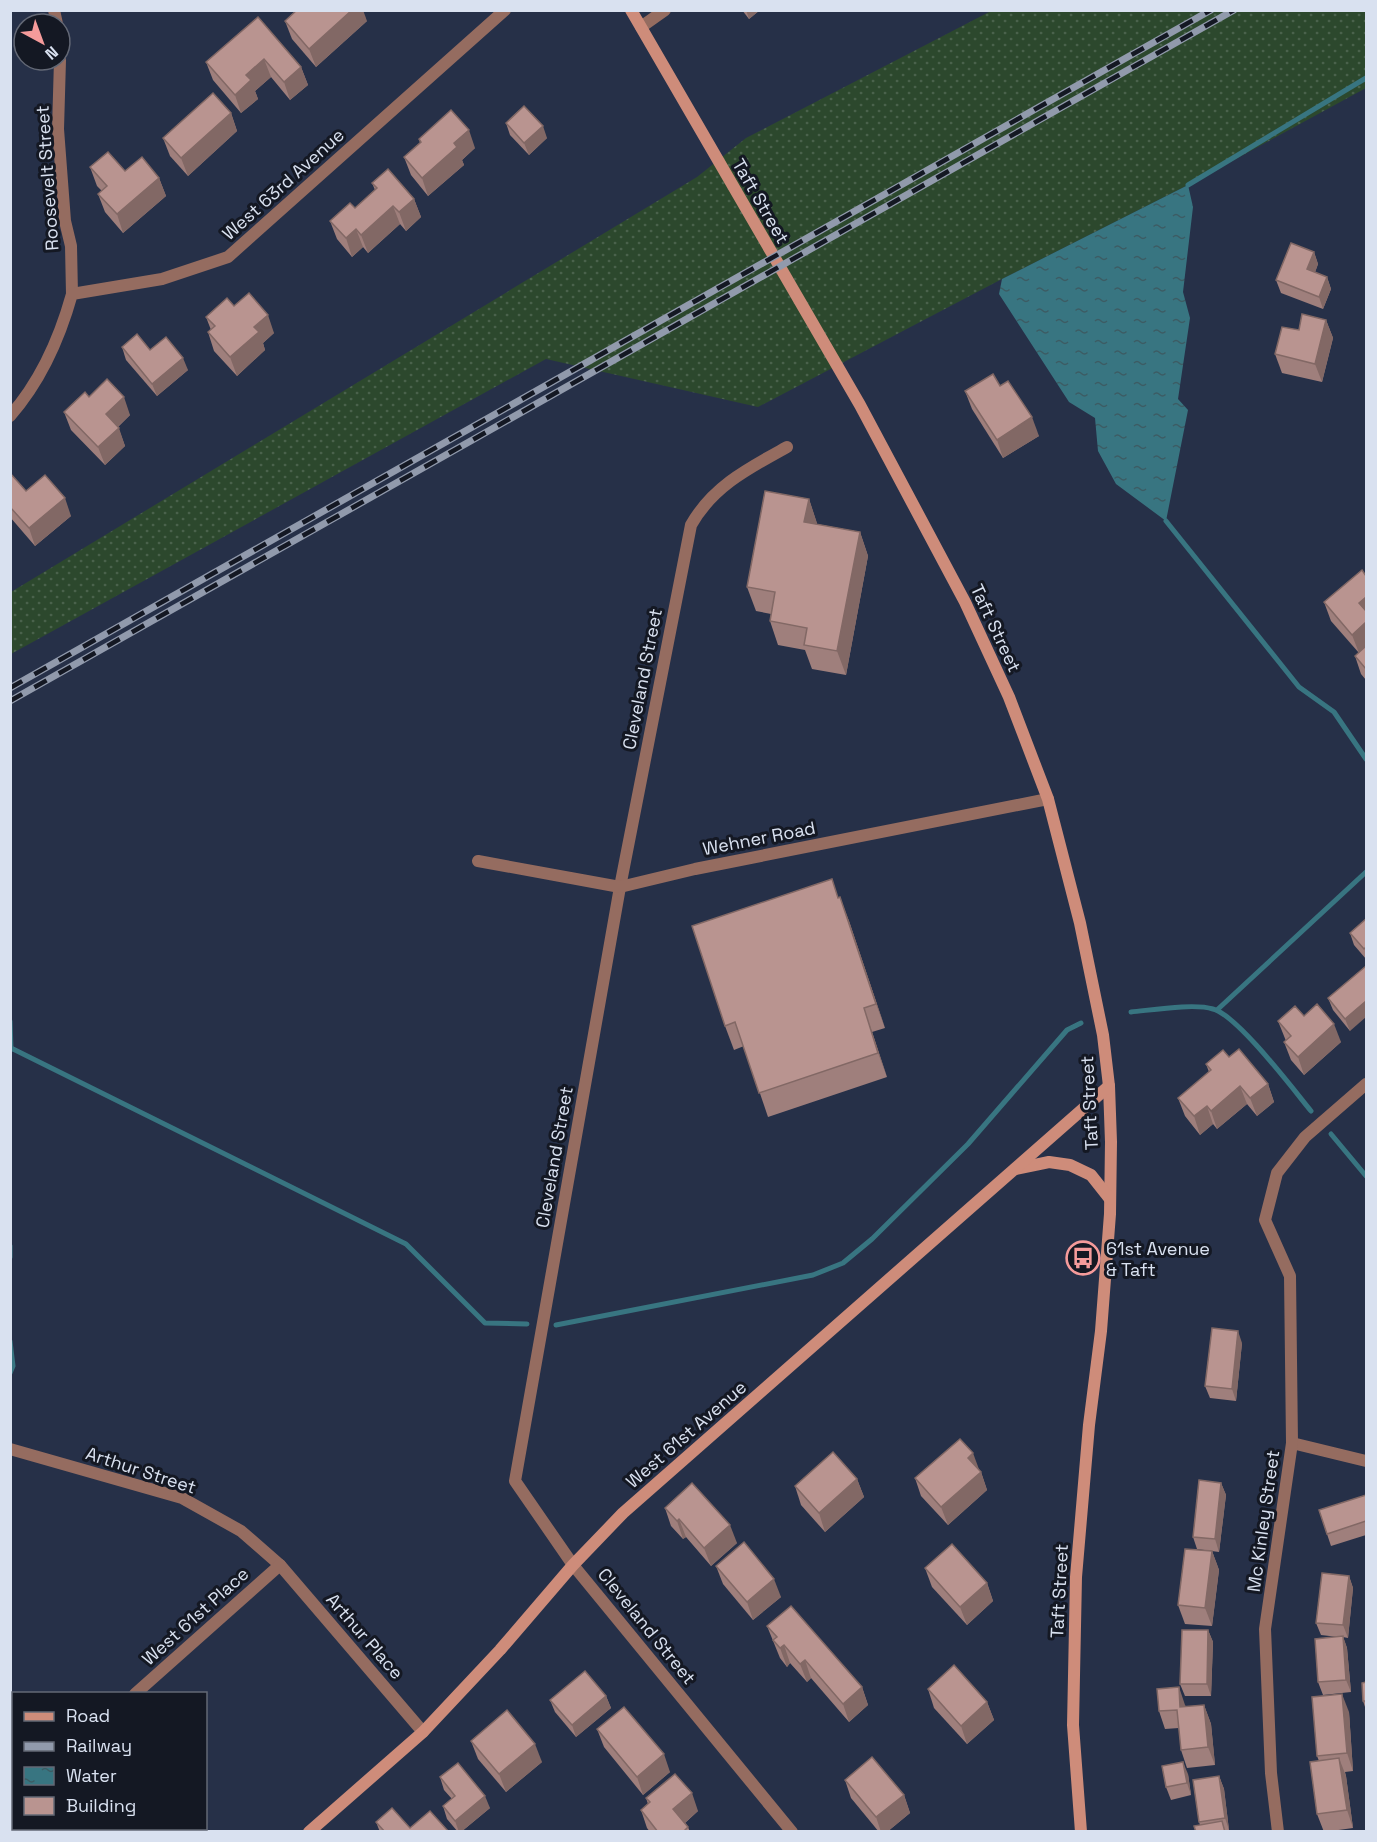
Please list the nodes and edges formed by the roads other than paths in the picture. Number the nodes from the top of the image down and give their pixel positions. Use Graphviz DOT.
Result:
graph roads {
  1 [pos="505,10"];
  2 [pos="631,10"];
  3 [pos="664,10"];
  4 [pos="641,27"];
  5 [pos="60,72"];
  6 [pos="72,294"];
  7 [pos="10,416"];
  8 [pos="787,447"];
  9 [pos="1048,799"];
  10 [pos="478,861"];
  11 [pos="620,887"];
  12 [pos="1366,1084"];
  13 [pos="1109,1086"];
  14 [pos="1013,1169"];
  15 [pos="1110,1199"];
  16 [pos="1292,1443"];
  17 [pos="10,1449"];
  18 [pos="1366,1461"];
  19 [pos="280,1564"];
  20 [pos="573,1565"];
  21 [pos="137,1692"];
  22 [pos="423,1732"];
  23 [pos="309,1832"];
  24 [pos="792,1832"];
  25 [pos="1081,1832"];
  26 [pos="1278,1832"];
  1 -- 6 [label="street, West 63rd Avenue"];
  2 -- 4 [label="main road, Taft Street"];
  3 -- 4 [label="street"];
  4 -- 9 [label="main road, Taft Street"];
  5 -- 6 [label="street, Roosevelt Street"];
  6 -- 7 [label="street"];
  8 -- 11 [label="street, Cleveland Street"];
  9 -- 11 [label="street, Wehner Road"];
  9 -- 13 [label="main road, Taft Street"];
  10 -- 11 [label="street, Wehner Road"];
  11 -- 20 [label="street, Cleveland Street"];
  12 -- 16 [label="street, Mc Kinley Street"];
  13 -- 14 [label="main road, West 61st Avenue"];
  13 -- 15 [label="main road, Taft Street"];
  14 -- 15 [label="main road"];
  14 -- 20 [label="main road, West 61st Avenue"];
  15 -- 25 [label="main road, Taft Street"];
  16 -- 18 [label="street"];
  16 -- 26 [label="street, Mc Kinley Street"];
  17 -- 19 [label="street, Arthur Street"];
  19 -- 21 [label="street, West 61st Place"];
  19 -- 22 [label="street, Arthur Place"];
  20 -- 22 [label="main road, West 61st Avenue"];
  20 -- 24 [label="street, Cleveland Street"];
  22 -- 23 [label="main road, West 61st Avenue"];
}
